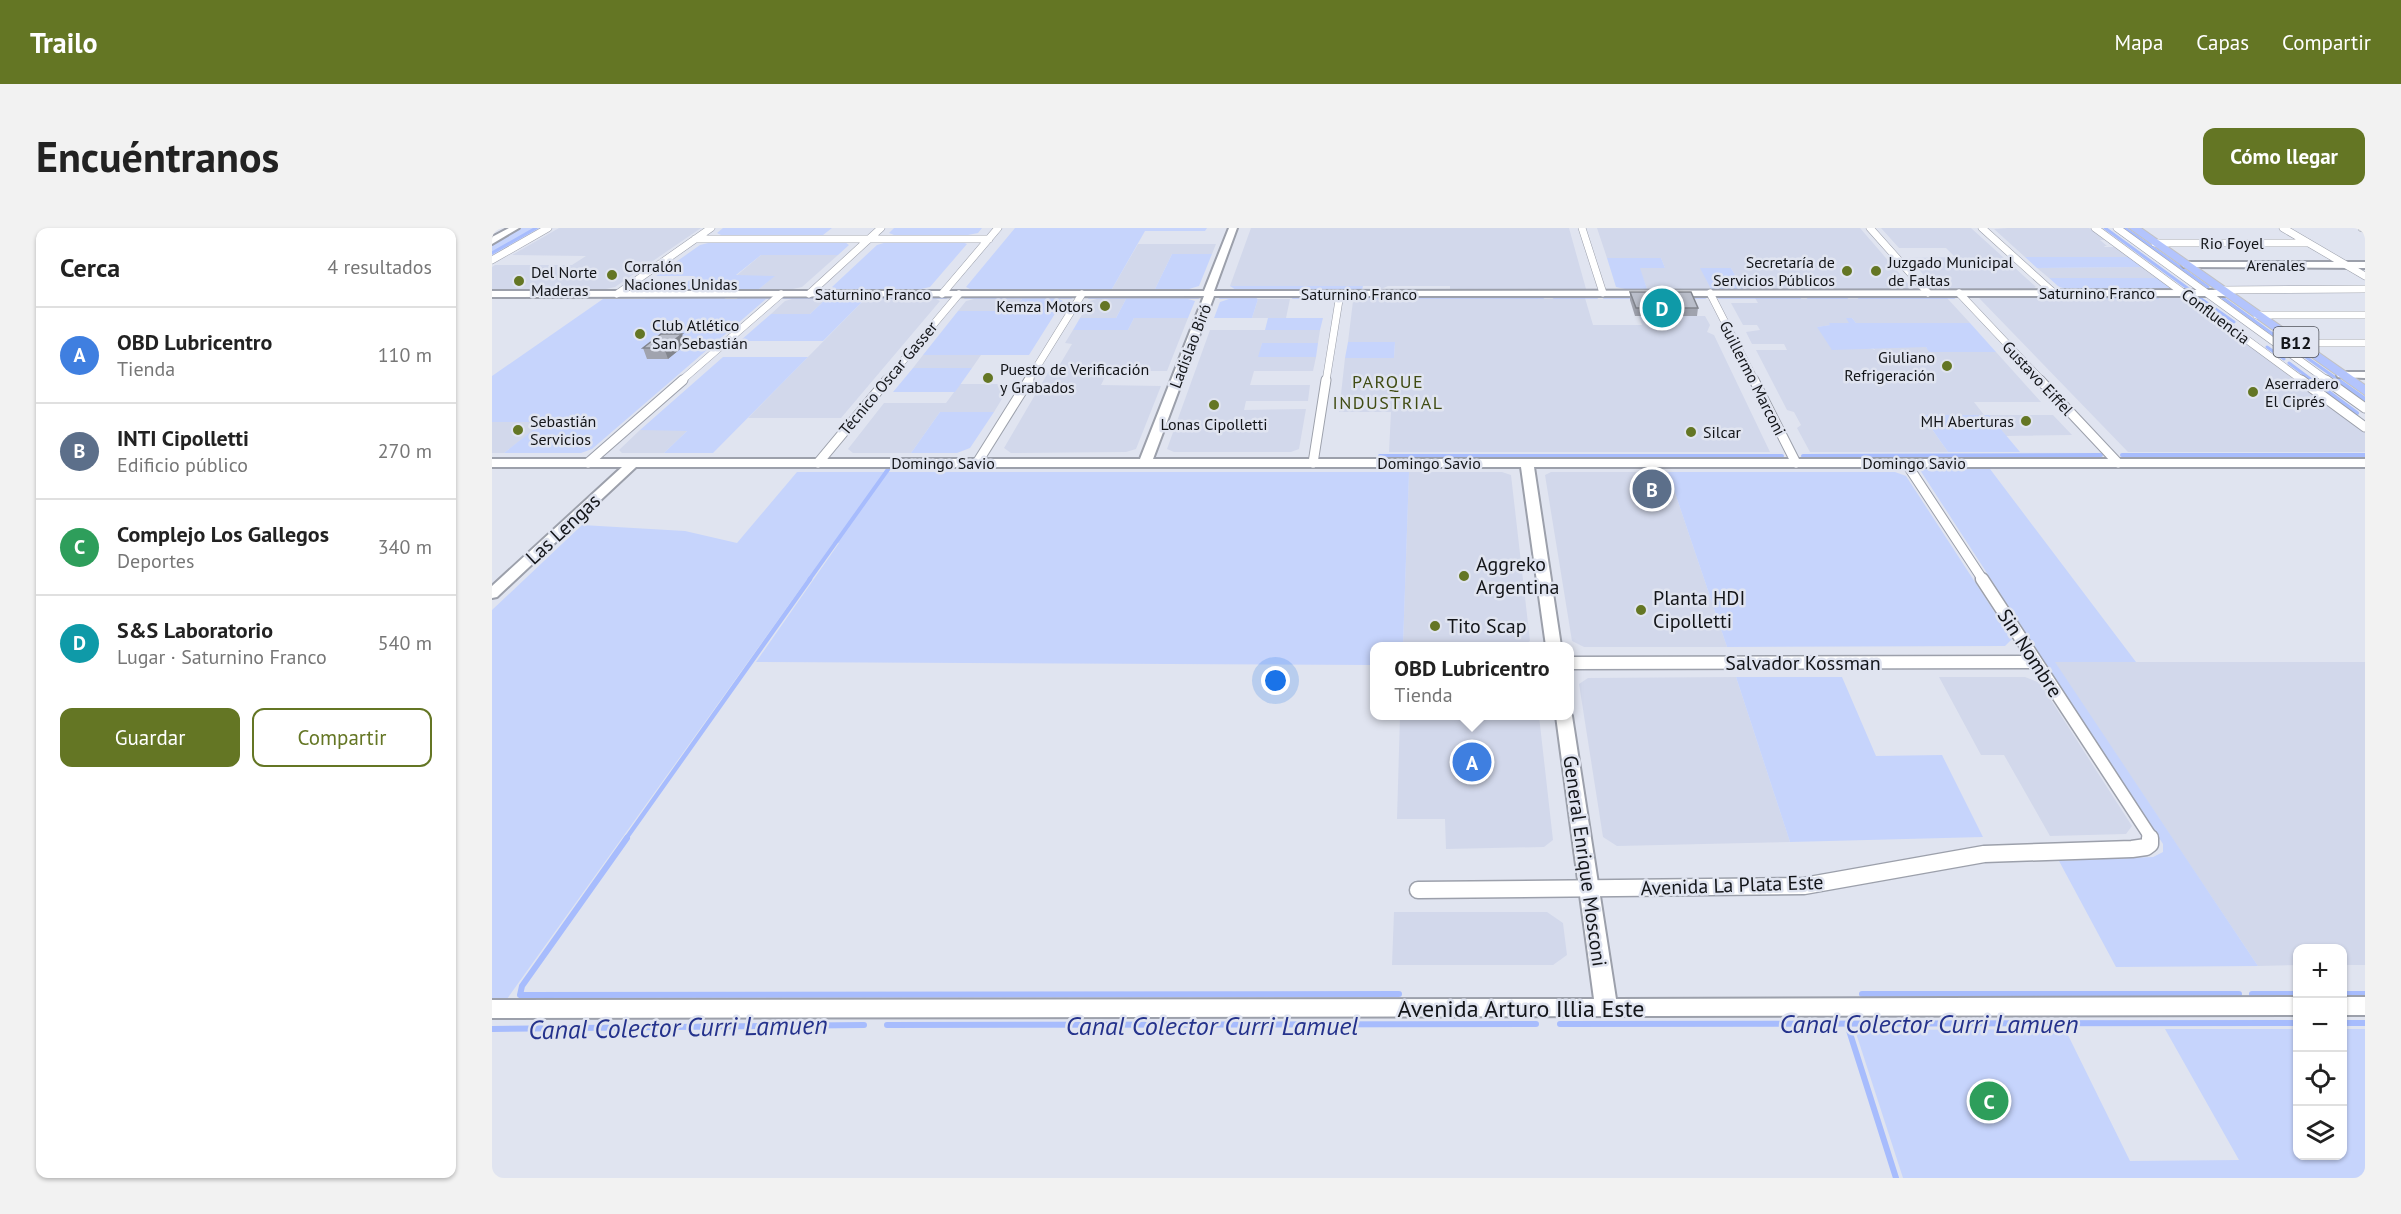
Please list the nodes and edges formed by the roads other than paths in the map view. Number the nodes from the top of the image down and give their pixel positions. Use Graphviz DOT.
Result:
graph roads {
  1 [pos="515,228"];
  2 [pos="548,228"];
  3 [pos="711,228"];
  4 [pos="881,228"];
  5 [pos="998,228"];
  6 [pos="1233,228"];
  7 [pos="1582,228"];
  8 [pos="1870,228"];
  9 [pos="1982,228"];
  10 [pos="2095,228"];
  11 [pos="2117,228"];
  12 [pos="2134,228"];
  13 [pos="2283,228"];
  14 [pos="695,239"];
  15 [pos="869,239"];
  16 [pos="988,239"];
  17 [pos="492,241"];
  18 [pos="2155,243"];
  19 [pos="2308,243"];
  20 [pos="492,260"];
  21 [pos="2346,265"];
  22 [pos="2365,265"];
  23 [pos="2187,266"];
  24 [pos="2365,276"];
  25 [pos="2365,289"];
  26 [pos="2224,291"];
  27 [pos="1603,293"];
  28 [pos="1710,293"];
  29 [pos="1928,293"];
  30 [pos="1959,293"];
  31 [pos="2054,293"];
  32 [pos="2186,293"];
  33 [pos="2207,293"];
  34 [pos="492,294"];
  35 [pos="617,294"];
  36 [pos="781,294"];
  37 [pos="809,294"];
  38 [pos="942,294"];
  39 [pos="959,294"];
  40 [pos="1082,294"];
  41 [pos="1209,294"];
  42 [pos="1340,294"];
  43 [pos="2365,315"];
  44 [pos="2255,321"];
  45 [pos="2232,327"];
  46 [pos="2365,343"];
  47 [pos="2299,344"];
  48 [pos="2279,346"];
  49 [pos="2342,375"];
  50 [pos="2365,375"];
  51 [pos="2365,391"];
  52 [pos="2365,408"];
  53 [pos="2365,427"];
  54 [pos="588,463"];
  55 [pos="633,463"];
  56 [pos="818,463"];
  57 [pos="977,463"];
  58 [pos="1145,463"];
  59 [pos="1313,463"];
  60 [pos="1527,463"];
  61 [pos="1796,463"];
  62 [pos="1906,463"];
  63 [pos="2118,463"];
  64 [pos="2365,463"];
  65 [pos="494,465"];
  66 [pos="494,591"];
  67 [pos="1553,642"];
  68 [pos="2036,662"];
  69 [pos="1574,663"];
  70 [pos="1565,720"];
  71 [pos="2150,844"];
  72 [pos="1589,888"];
  73 [pos="1418,890"];
  74 [pos="2293,1006"];
  75 [pos="2347,1006"];
  76 [pos="2365,1006"];
  77 [pos="1606,1007"];
  78 [pos="492,1009"];
  1 -- 17 [label="street"];
  2 -- 20 [label="street"];
  3 -- 14 [label="street"];
  4 -- 15 [label="street"];
  5 -- 16 [label="street, Técnico Oscar Gasser"];
  6 -- 41 [label="street, Ladislao Biró"];
  7 -- 27 [label="street"];
  8 -- 29 [label="street"];
  9 -- 31 [label="street"];
  10 -- 32 [label="street, Confluencia"];
  11 -- 33 [label="street"];
  12 -- 18 [label="main road, B12"];
  13 -- 19 [label="street"];
  14 -- 15 [label="street"];
  14 -- 35 [label="street"];
  15 -- 16 [label="street"];
  15 -- 37 [label="street"];
  16 -- 38 [label="street, Técnico Oscar Gasser"];
  18 -- 19 [label="street, Rio Foyel"];
  18 -- 23 [label="main road, B12"];
  19 -- 21 [label="street"];
  21 -- 22 [label="street, Arenales"];
  21 -- 23 [label="street, Arenales"];
  21 -- 24 [label="street"];
  23 -- 26 [label="main road, B12"];
  25 -- 26 [label="street"];
  26 -- 33 [label="street, Saturnino Franco"];
  26 -- 44 [label="main road, B12"];
  27 -- 28 [label="street, Saturnino Franco"];
  27 -- 42 [label="street, Saturnino Franco"];
  28 -- 29 [label="street, Saturnino Franco"];
  28 -- 61 [label="street, Guillermo Marconi"];
  29 -- 30 [label="street, Saturnino Franco"];
  30 -- 31 [label="street, Saturnino Franco"];
  30 -- 63 [label="street, Gustavo Eiffel"];
  31 -- 32 [label="street, Saturnino Franco"];
  32 -- 33 [label="street, Saturnino Franco"];
  32 -- 45 [label="street, Confluencia"];
  33 -- 44 [label="street"];
  34 -- 35 [label="street, Saturnino Franco"];
  35 -- 36 [label="street, Saturnino Franco"];
  36 -- 37 [label="street, Saturnino Franco"];
  36 -- 54 [label="street"];
  37 -- 38 [label="street, Saturnino Franco"];
  38 -- 39 [label="street, Saturnino Franco"];
  39 -- 40 [label="street, Saturnino Franco"];
  39 -- 56 [label="street, Técnico Oscar Gasser"];
  40 -- 41 [label="street, Saturnino Franco"];
  40 -- 57 [label="street"];
  41 -- 42 [label="street, Saturnino Franco"];
  41 -- 58 [label="street, Ladislao Biró"];
  42 -- 59 [label="street"];
  43 -- 44 [label="street"];
  44 -- 45 [label="street"];
  44 -- 47 [label="main road, B12"];
  44 -- 48 [label="street"];
  45 -- 53 [label="street, Confluencia"];
  46 -- 47 [label="street"];
  47 -- 48 [label="street"];
  47 -- 49 [label="main road, B12"];
  48 -- 52 [label="street"];
  49 -- 50 [label="street"];
  49 -- 51 [label="main road, B12"];
  54 -- 55 [label="street, Domingo Savio"];
  54 -- 65 [label="street, Domingo Savio"];
  55 -- 56 [label="street, Domingo Savio"];
  55 -- 66 [label="street, Las Lengas"];
  56 -- 57 [label="street, Domingo Savio"];
  57 -- 58 [label="street, Domingo Savio"];
  58 -- 59 [label="street, Domingo Savio"];
  59 -- 60 [label="street, Domingo Savio"];
  60 -- 61 [label="street, Domingo Savio"];
  60 -- 67 [label="street"];
  61 -- 62 [label="street, Domingo Savio"];
  62 -- 63 [label="street, Domingo Savio"];
  62 -- 68 [label="street, Sin Nombre"];
  63 -- 64 [label="street, Domingo Savio"];
  68 -- 69 [label="street, Salvador Kossman"];
  68 -- 71 [label="street, Sin Nombre"];
  70 -- 72 [label="street, General Enrique Mosconi"];
  71 -- 72 [label="street, Avenida La Plata Este"];
  72 -- 73 [label="street, Avenida La Plata Este"];
  72 -- 77 [label="street, General Enrique Mosconi"];
  74 -- 77 [label="street, Avenida Arturo Illia Este"];
  75 -- 76 [label="street"];
  77 -- 78 [label="street, Avenida Arturo Illia Este"];
}
